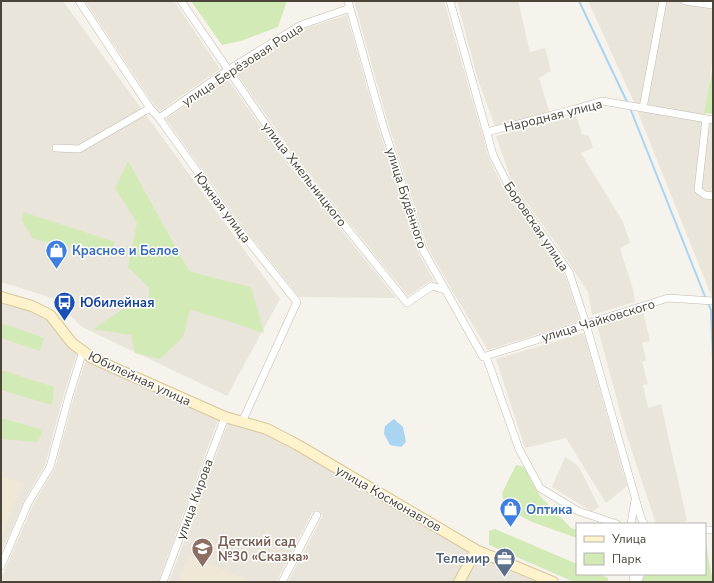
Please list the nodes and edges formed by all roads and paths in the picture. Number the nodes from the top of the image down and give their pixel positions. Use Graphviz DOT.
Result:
graph roads {
  1 [pos="79,1"];
  2 [pos="181,1"];
  3 [pos="450,1"];
  4 [pos="663,1"];
  5 [pos="685,1"];
  6 [pos="349,4"];
  7 [pos="713,6"];
  8 [pos="228,70"];
  9 [pos="150,108"];
  10 [pos="643,108"];
  11 [pos="159,118"];
  12 [pos="709,119"];
  13 [pos="487,132"];
  14 [pos="56,148"];
  15 [pos="713,196"];
  16 [pos="445,290"];
  17 [pos="1,297"];
  18 [pos="713,301"];
  19 [pos="586,324"];
  20 [pos="83,351"];
  21 [pos="486,356"];
  22 [pos="225,417"];
  23 [pos="242,422"];
  24 [pos="635,497"];
  25 [pos="317,515"];
  26 [pos="615,523"];
  27 [pos="631,523"];
  28 [pos="644,523"];
  29 [pos="476,550"];
  30 [pos="1,566"];
  31 [pos="164,582"];
  32 [pos="282,582"];
  33 [pos="459,582"];
  34 [pos="553,582"];
  1 -- 9 [label="street, Южная улица"];
  2 -- 8 [label="street, улица Хмельницкого"];
  3 -- 13 [label="street, Боровская улица"];
  4 -- 10 [label="street"];
  5 -- 7 [label="street"];
  6 -- 8 [label="street, улица Берёзовая Роща"];
  6 -- 16 [label="street, улица Будённого"];
  8 -- 11 [label="street, улица Берёзовая Роща"];
  8 -- 16 [label="street, улица Хмельницкого"];
  9 -- 11 [label="street, Южная улица"];
  9 -- 14 [label="street"];
  10 -- 12 [label="street, Народная улица"];
  10 -- 13 [label="street, Народная улица"];
  11 -- 23 [label="street, Южная улица"];
  12 -- 15 [label="street, Народная улица"];
  13 -- 19 [label="street, Боровская улица"];
  16 -- 21 [label="street, улица Будённого"];
  17 -- 20 [label="street, Юбилейная улица"];
  18 -- 19 [label="street, улица Чайковского"];
  19 -- 21 [label="street, улица Чайковского"];
  19 -- 24 [label="street, Боровская улица"];
  20 -- 22 [label="street, Юбилейная улица"];
  20 -- 30 [label="street"];
  21 -- 26 [label="street, улица Будённого"];
  22 -- 23 [label="street, улица Космонавтов"];
  22 -- 31 [label="street, улица Кирова"];
  23 -- 29 [label="street, улица Космонавтов"];
  24 -- 27 [label="street, Боровская улица"];
  24 -- 28 [label="street, Боровская улица"];
  25 -- 32 [label="street"];
  29 -- 33 [label="street"];
  29 -- 34 [label="street, улица Космонавтов"];
}
